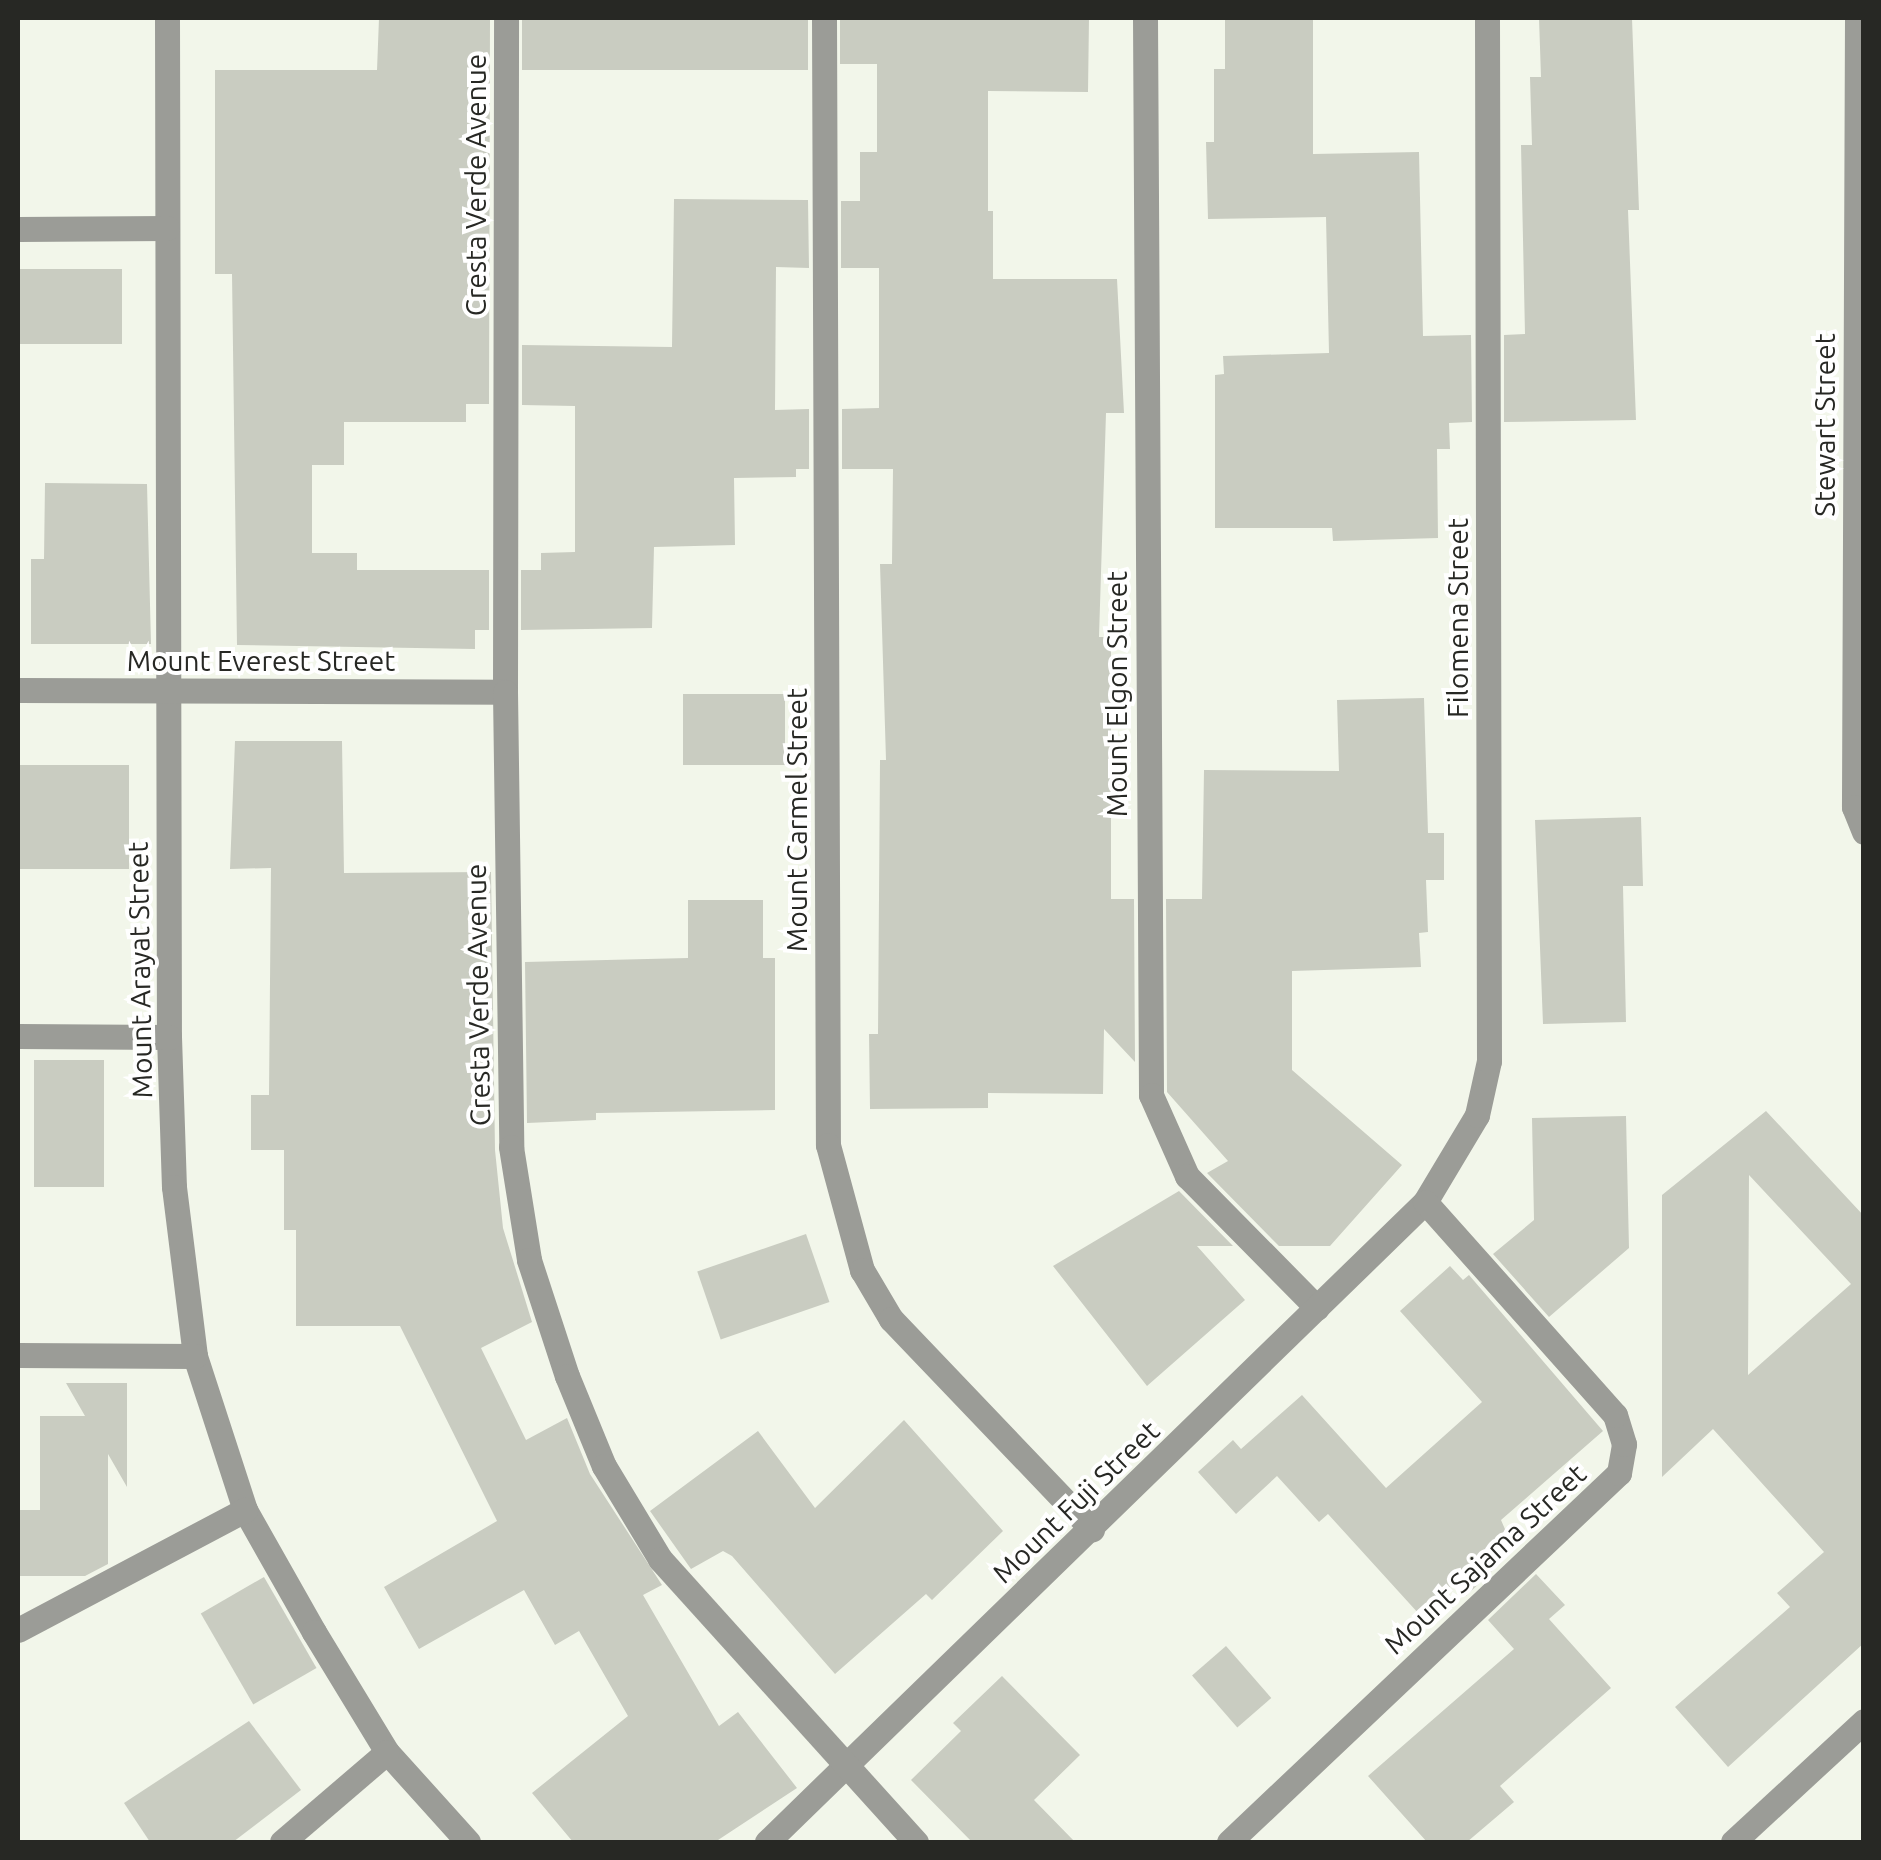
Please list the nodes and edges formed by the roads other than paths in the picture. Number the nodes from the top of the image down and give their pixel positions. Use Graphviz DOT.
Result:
graph roads {
  1 [pos="167,18"];
  2 [pos="506,18"];
  3 [pos="824,18"];
  4 [pos="1145,18"];
  5 [pos="1487,18"];
  6 [pos="1857,18"];
  7 [pos="167,228"];
  8 [pos="18,229"];
  9 [pos="18,690"];
  10 [pos="169,691"];
  11 [pos="504,692"];
  12 [pos="1864,832"];
  13 [pos="18,1036"];
  14 [pos="169,1037"];
  15 [pos="1425,1202"];
  16 [pos="1317,1308"];
  17 [pos="18,1355"];
  18 [pos="195,1356"];
  19 [pos="245,1510"];
  20 [pos="1092,1529"];
  21 [pos="18,1630"];
  22 [pos="1864,1721"];
  23 [pos="387,1752"];
  24 [pos="847,1768"];
  25 [pos="282,1842"];
  26 [pos="468,1842"];
  27 [pos="767,1842"];
  28 [pos="916,1842"];
  29 [pos="1229,1842"];
  30 [pos="1733,1842"];
  1 -- 7 [label="street, Mount Arayat Street"];
  2 -- 11 [label="street, Cresta Verde Avenue"];
  3 -- 20 [label="street, Mount Carmel Street"];
  4 -- 16 [label="street, Mount Elgon Street"];
  5 -- 15 [label="street, Filomena Street"];
  6 -- 12 [label="street, Stewart Street"];
  7 -- 8 [label="street"];
  7 -- 10 [label="street, Mount Arayat Street"];
  9 -- 10 [label="street, Mount Everest Street"];
  10 -- 11 [label="street, Mount Everest Street"];
  10 -- 14 [label="street, Mount Arayat Street"];
  11 -- 24 [label="street, Cresta Verde Avenue"];
  13 -- 14 [label="street"];
  14 -- 18 [label="street, Mount Arayat Street"];
  15 -- 16 [label="street, Mount Fuji Street"];
  15 -- 29 [label="street, Mount Sajama Street"];
  16 -- 20 [label="street, Mount Fuji Street"];
  17 -- 18 [label="street"];
  18 -- 19 [label="street, Mount Arayat Street"];
  19 -- 21 [label="street"];
  19 -- 23 [label="street, Mount Arayat Street"];
  20 -- 24 [label="street, Mount Fuji Street"];
  22 -- 30 [label="street"];
  23 -- 25 [label="street"];
  23 -- 26 [label="street, Mount Arayat Street"];
  24 -- 27 [label="street, Mount Fuji Street"];
  24 -- 28 [label="street, Cresta Verde Avenue"];
}
